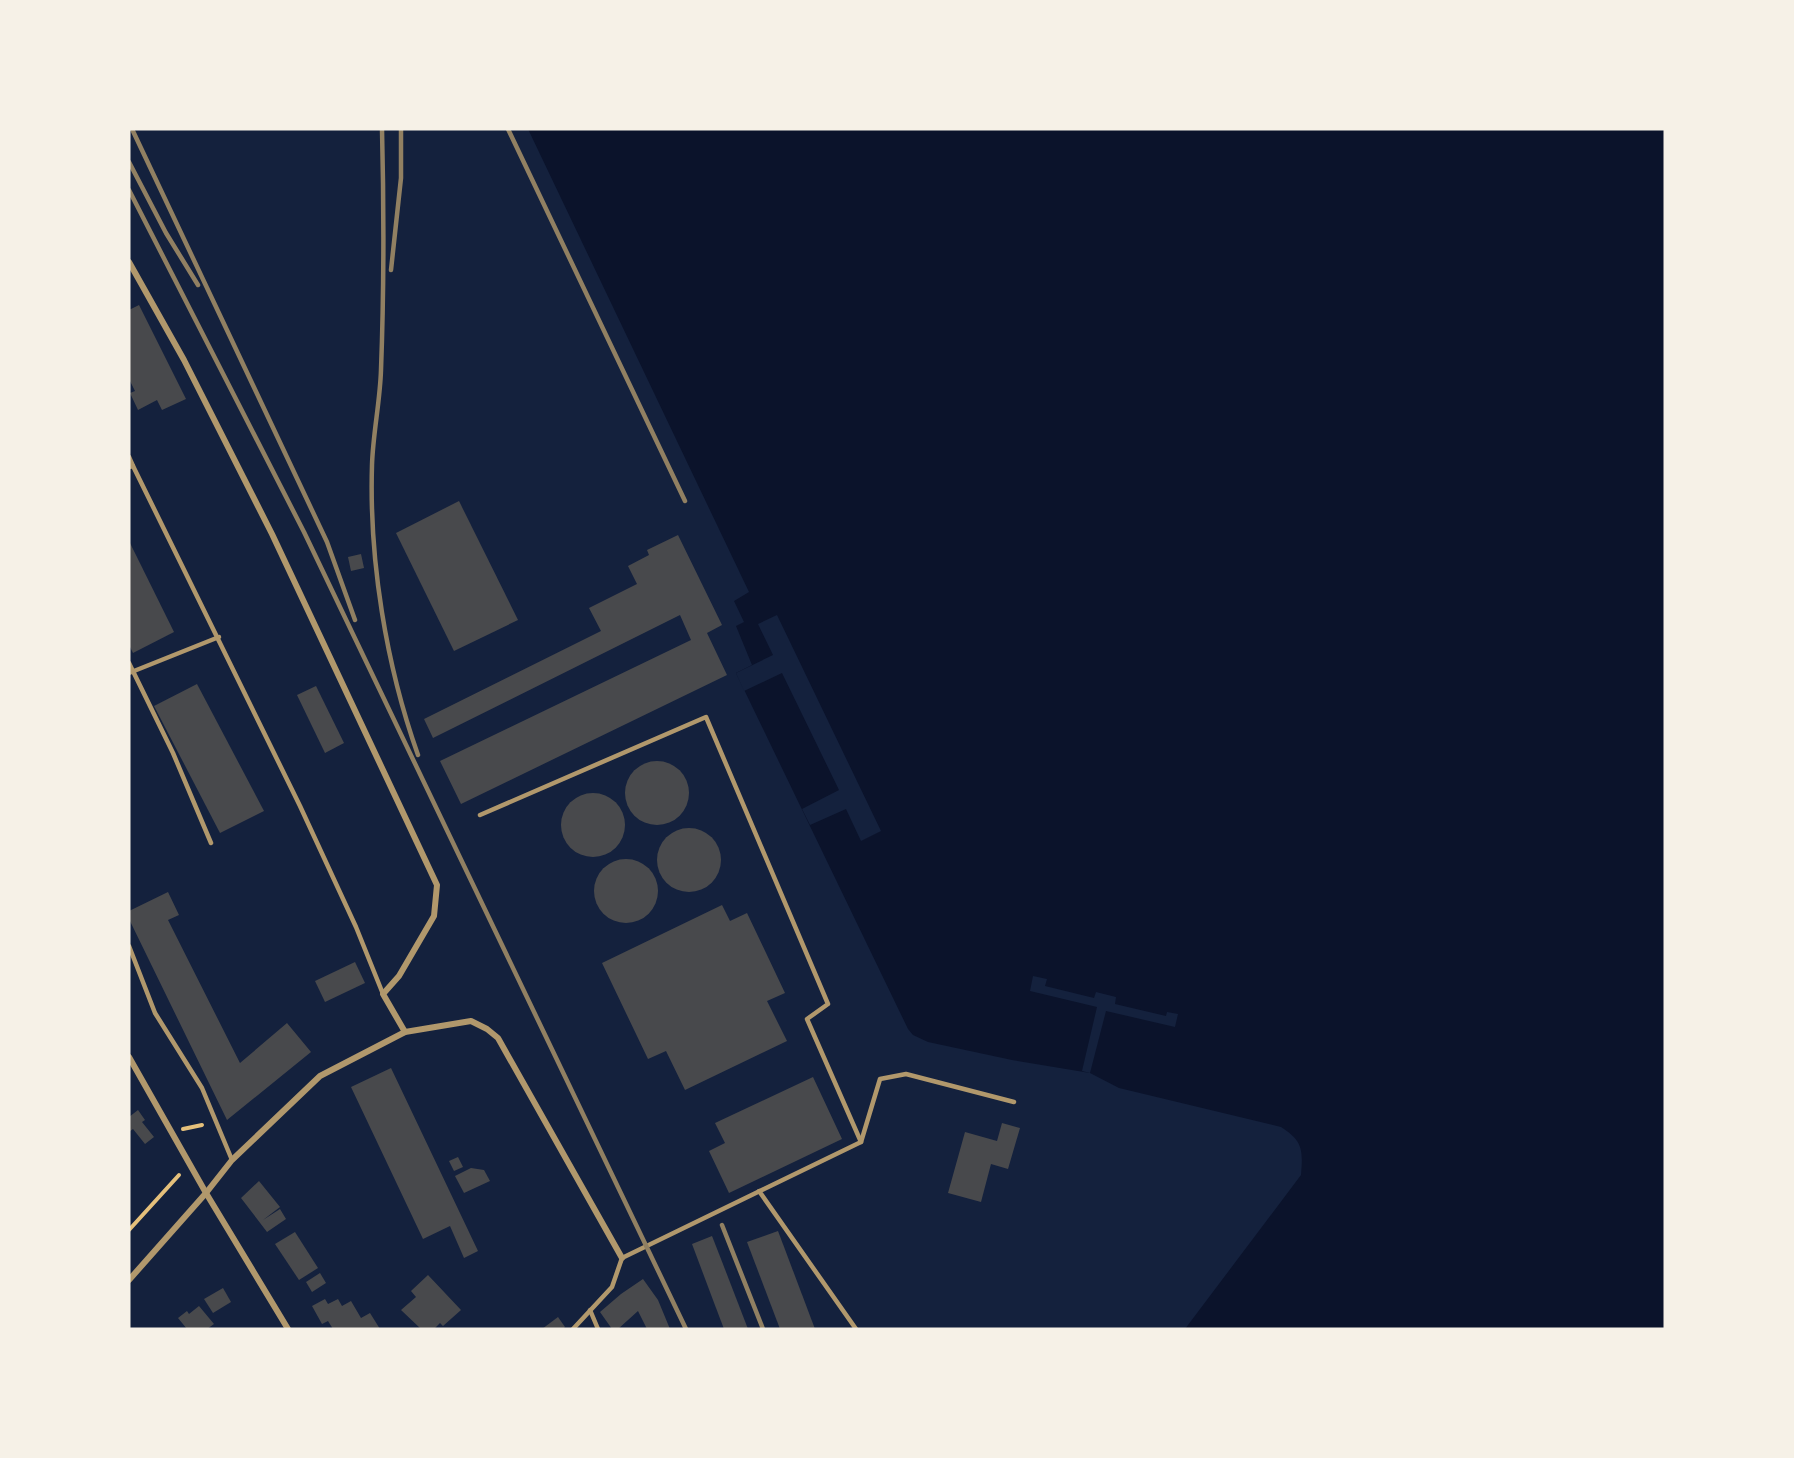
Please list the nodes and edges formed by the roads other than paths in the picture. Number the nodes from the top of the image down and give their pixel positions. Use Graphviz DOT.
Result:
graph roads {
  1 [pos="129,262"];
  2 [pos="129,457"];
  3 [pos="131,467"];
  4 [pos="219,637"];
  5 [pos="129,663"];
  6 [pos="131,672"];
  7 [pos="480,815"];
  8 [pos="211,843"];
  9 [pos="129,946"];
  10 [pos="383,994"];
  11 [pos="405,1032"];
  12 [pos="129,1057"];
  13 [pos="1014,1102"];
  14 [pos="861,1142"];
  15 [pos="232,1160"];
  16 [pos="759,1191"];
  17 [pos="206,1193"];
  18 [pos="622,1258"];
  19 [pos="129,1280"];
  20 [pos="590,1310"];
  21 [pos="288,1329"];
  22 [pos="573,1329"];
  23 [pos="598,1329"];
  24 [pos="856,1329"];
  1 -- 10 [label="street"];
  2 -- 3 [label="lane"];
  3 -- 4 [label="lane"];
  4 -- 6 [label="lane"];
  4 -- 10 [label="lane"];
  5 -- 6 [label="lane"];
  6 -- 8 [label="lane"];
  7 -- 14 [label="lane"];
  9 -- 15 [label="lane"];
  10 -- 11 [label="street"];
  11 -- 15 [label="street"];
  11 -- 18 [label="street"];
  12 -- 17 [label="street"];
  13 -- 14 [label="lane"];
  14 -- 16 [label="lane"];
  15 -- 17 [label="street"];
  16 -- 18 [label="lane"];
  16 -- 24 [label="lane"];
  17 -- 19 [label="street"];
  17 -- 21 [label="street"];
  18 -- 20 [label="lane"];
  20 -- 22 [label="lane"];
  20 -- 23 [label="lane"];
}
